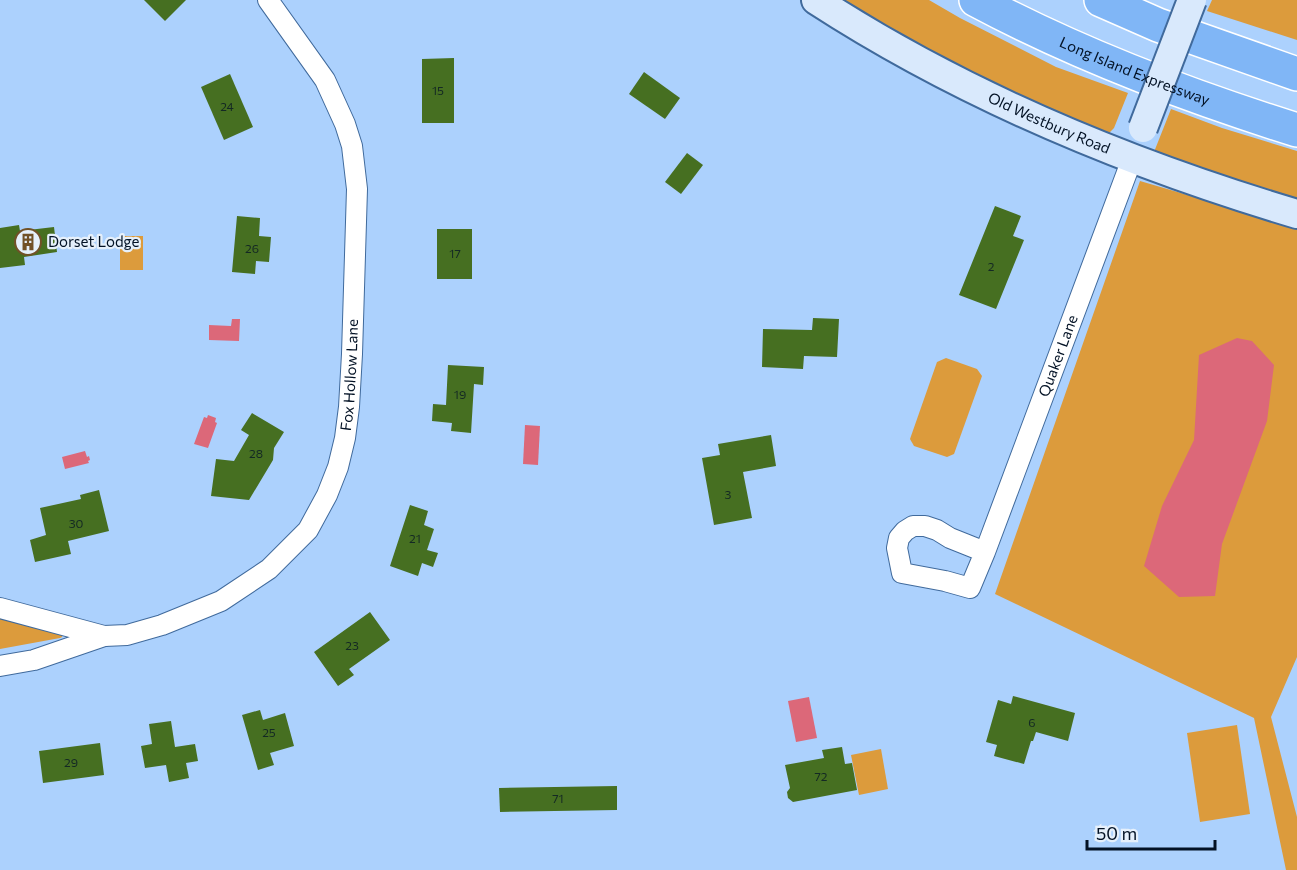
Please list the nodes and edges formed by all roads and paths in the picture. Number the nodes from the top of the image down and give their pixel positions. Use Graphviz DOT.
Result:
graph roads {
  1 [pos="268,0"];
  2 [pos="816,0"];
  3 [pos="976,0"];
  4 [pos="1101,0"];
  5 [pos="1192,0"];
  6 [pos="1297,74"];
  7 [pos="1297,130"];
  8 [pos="1132,159"];
  9 [pos="1297,214"];
  10 [pos="985,552"];
  11 [pos="0,608"];
  12 [pos="104,636"];
  13 [pos="0,666"];
  1 -- 12 [label="street, Fox Hollow Lane"];
  2 -- 8 [label="main road, Old Westbury Road"];
  3 -- 7 [label="highway, Long Island Expressway"];
  4 -- 6 [label="highway"];
  5 -- 8 [label="main road, bridge"];
  8 -- 9 [label="main road, Old Westbury Road"];
  8 -- 10 [label="street, Quaker Lane"];
  11 -- 12 [label="street, Fox Hollow Lane"];
  12 -- 13 [label="street, Fox Hollow Lane"];
}
